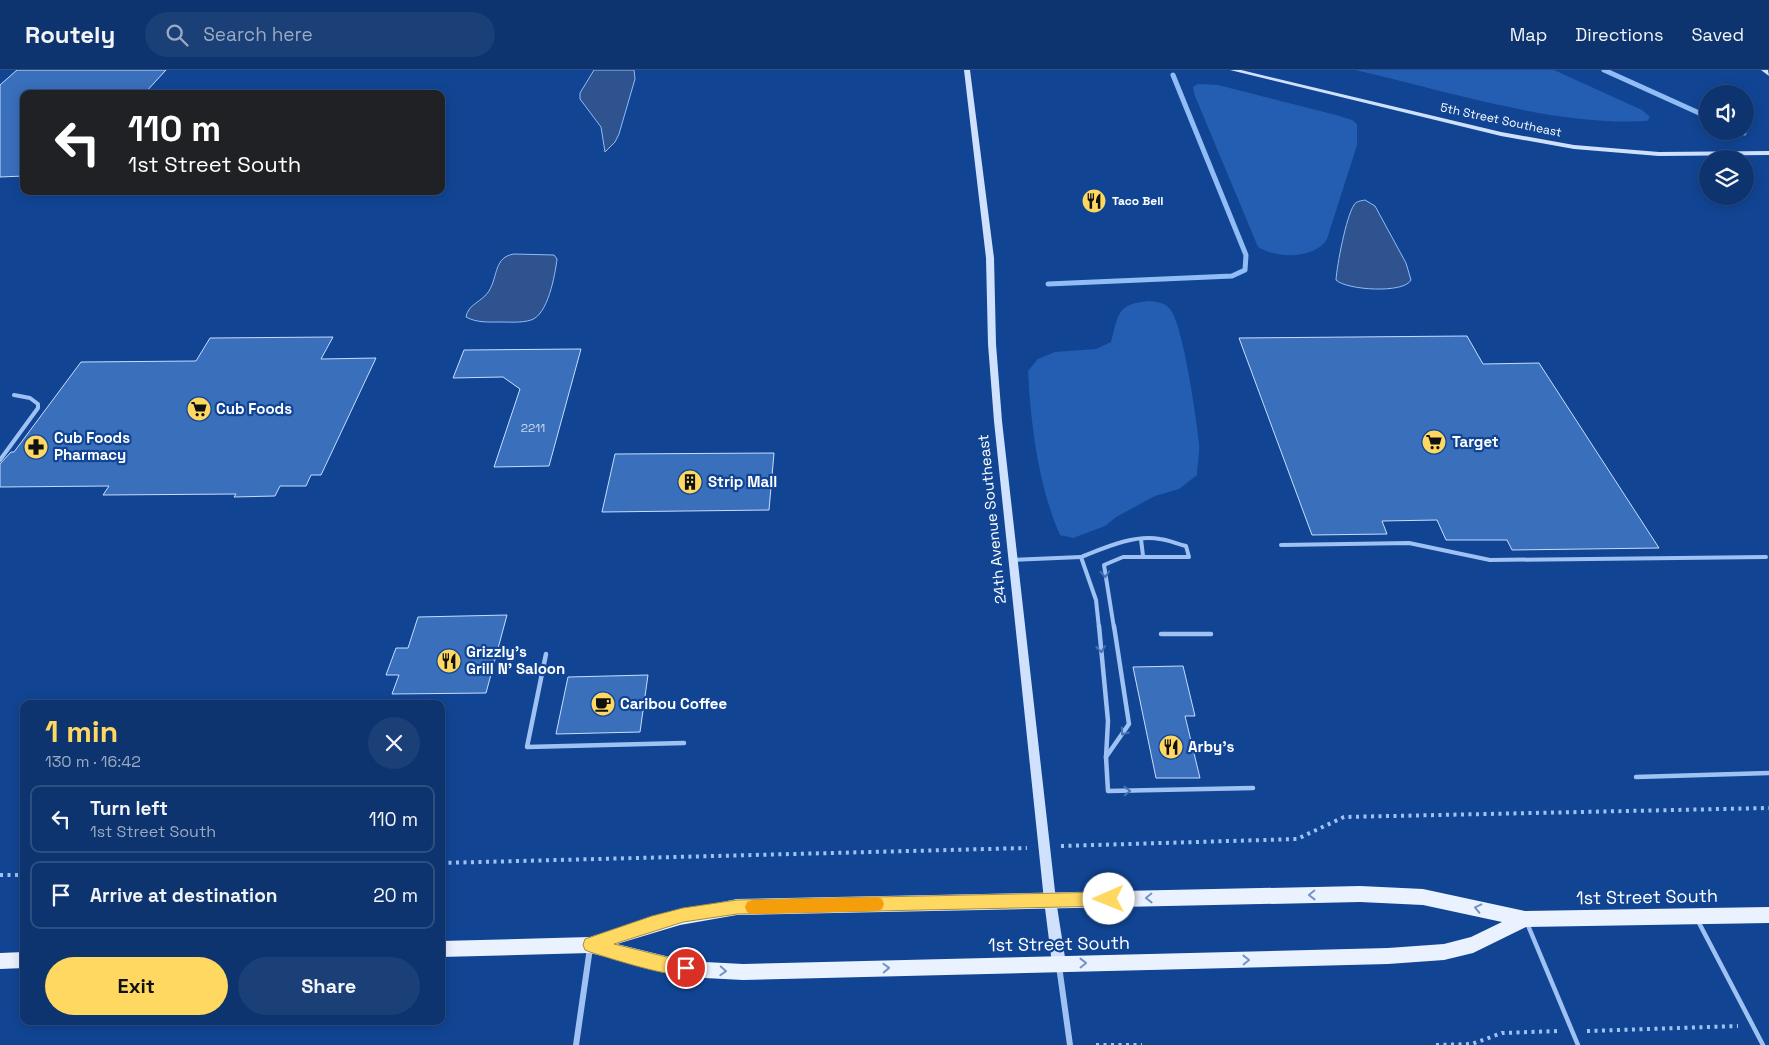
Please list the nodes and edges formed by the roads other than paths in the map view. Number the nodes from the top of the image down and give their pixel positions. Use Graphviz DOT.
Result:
graph roads {
  1 [pos="967,70"];
  2 [pos="1233,70"];
  3 [pos="1764,70"];
  4 [pos="1769,74"];
  5 [pos="1769,153"];
  6 [pos="14,395"];
  7 [pos="0,460"];
  8 [pos="1141,540"];
  9 [pos="1282,545"];
  10 [pos="1142,556"];
  11 [pos="1081,557"];
  12 [pos="1189,557"];
  13 [pos="1766,557"];
  14 [pos="1013,560"];
  15 [pos="1161,634"];
  16 [pos="1211,634"];
  17 [pos="546,654"];
  18 [pos="684,742"];
  19 [pos="1106,757"];
  20 [pos="1769,773"];
  21 [pos="1636,777"];
  22 [pos="1253,788"];
  23 [pos="1050,900"];
  24 [pos="1769,915"];
  25 [pos="1696,917"];
  26 [pos="1525,919"];
  27 [pos="590,945"];
  28 [pos="445,949"];
  29 [pos="20,960"];
  30 [pos="0,961"];
  31 [pos="1059,964"];
  32 [pos="576,1045"];
  33 [pos="1070,1045"];
  34 [pos="1578,1045"];
  35 [pos="1763,1045"];
  1 -- 14 [label="street, 24th Avenue Southeast"];
  2 -- 5 [label="street, 5th Street Southeast"];
  3 -- 4 [label="street"];
  6 -- 7 [label="lane"];
  8 -- 10 [label="lane"];
  8 -- 11 [label="lane"];
  8 -- 12 [label="lane"];
  9 -- 13 [label="lane"];
  10 -- 12 [label="lane"];
  10 -- 19 [label="lane, one-way"];
  11 -- 14 [label="lane"];
  11 -- 19 [label="lane, one-way"];
  14 -- 23 [label="street, 24th Avenue Southeast"];
  15 -- 16 [label="lane"];
  17 -- 18 [label="lane"];
  19 -- 22 [label="lane, one-way"];
  20 -- 21 [label="lane"];
  26 -- 23 [label="main road, 1st Street South, one-way"];
  23 -- 27 [label="main road, 1st Street South"];
  23 -- 31 [label="street, 24th Avenue Southeast"];
  24 -- 25 [label="main road, 1st Street South"];
  25 -- 26 [label="main road, 1st Street South"];
  25 -- 35 [label="lane"];
  31 -- 26 [label="main road, 1st Street South, one-way"];
  26 -- 34 [label="lane"];
  27 -- 28 [label="main road, 1st Street South"];
  27 -- 31 [label="main road, 1st Street South, one-way"];
  27 -- 32 [label="street"];
  29 -- 30 [label="main road"];
  31 -- 33 [label="street"];
}
